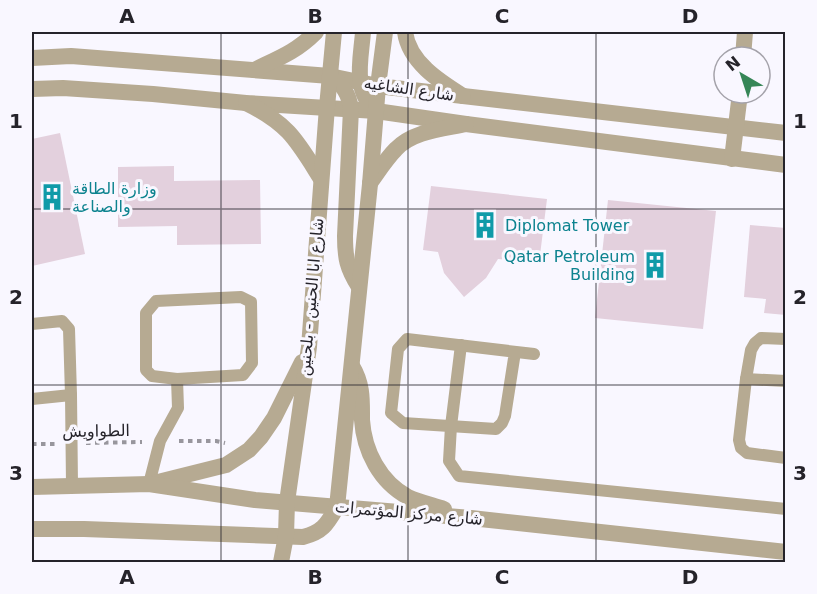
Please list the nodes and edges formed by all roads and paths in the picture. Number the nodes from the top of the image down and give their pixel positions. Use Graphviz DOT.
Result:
graph roads {
  1 [pos="316,32"];
  2 [pos="334,32"];
  3 [pos="363,32"];
  4 [pos="385,32"];
  5 [pos="405,32"];
  6 [pos="32,58"];
  7 [pos="254,70"];
  8 [pos="330,76"];
  9 [pos="359,82"];
  10 [pos="378,86"];
  11 [pos="32,89"];
  12 [pos="463,96"];
  13 [pos="246,103"];
  14 [pos="739,105"];
  15 [pos="327,107"];
  16 [pos="351,109"];
  17 [pos="376,111"];
  18 [pos="466,124"];
  19 [pos="736,128"];
  20 [pos="786,133"];
  21 [pos="732,159"];
  22 [pos="786,165"];
  23 [pos="321,178"];
  24 [pos="370,184"];
  25 [pos="359,287"];
  26 [pos="32,324"];
  27 [pos="786,339"];
  28 [pos="461,345"];
  29 [pos="309,347"];
  30 [pos="515,352"];
  31 [pos="534,354"];
  32 [pos="351,366"];
  33 [pos="177,379"];
  34 [pos="746,379"];
  35 [pos="786,381"];
  36 [pos="71,395"];
  37 [pos="32,399"];
  38 [pos="451,426"];
  39 [pos="160,441"];
  40 [pos="32,444"];
  41 [pos="72,444"];
  42 [pos="249,450"];
  43 [pos="786,458"];
  44 [pos="149,484"];
  45 [pos="72,485"];
  46 [pos="32,487"];
  47 [pos="287,502"];
  48 [pos="337,507"];
  49 [pos="786,508"];
  50 [pos="471,518"];
  51 [pos="32,530"];
  52 [pos="286,537"];
  53 [pos="786,552"];
  54 [pos="281,562"];
  1 -- 7 [label="street"];
  2 -- 8 [label="street, شارع ابا الحنين - بلحنين"];
  3 -- 9 [label="street"];
  4 -- 10 [label="street"];
  5 -- 12 [label="street"];
  6 -- 7 [label="street, شارع الشاغيه"];
  7 -- 8 [label="street, شارع الشاغيه"];
  8 -- 9 [label="street, شارع الشاغيه"];
  8 -- 15 [label="street, شارع ابا الحنين - بلحنين"];
  8 -- 16 [label="street"];
  9 -- 10 [label="street, شارع الشاغيه"];
  9 -- 17 [label="street"];
  10 -- 12 [label="street, شارع الشاغيه"];
  10 -- 17 [label="street"];
  11 -- 13 [label="street, شارع الشاغيه"];
  12 -- 19 [label="street, شارع الشاغيه"];
  13 -- 15 [label="street, شارع الشاغيه"];
  13 -- 23 [label="street"];
  14 -- 19 [label="street"];
  15 -- 16 [label="street, شارع الشاغيه"];
  15 -- 23 [label="street, شارع ابا الحنين - بلحنين"];
  16 -- 17 [label="street, شارع الشاغيه"];
  16 -- 25 [label="street"];
  17 -- 18 [label="street, شارع الشاغيه"];
  17 -- 24 [label="street"];
  18 -- 21 [label="street, شارع الشاغيه"];
  18 -- 24 [label="street"];
  19 -- 20 [label="street, شارع الشاغيه"];
  19 -- 21 [label="street"];
  21 -- 22 [label="street, شارع الشاغيه"];
  23 -- 29 [label="street, شارع ابا الحنين - بلحنين"];
  24 -- 25 [label="street"];
  25 -- 32 [label="street"];
  26 -- 36 [label="lane"];
  27 -- 34 [label="lane"];
  28 -- 30 [label="lane"];
  28 -- 38 [label="lane"];
  28 -- 38 [label="lane"];
  29 -- 42 [label="street"];
  29 -- 47 [label="street, شارع ابا الحنين - بلحنين"];
  30 -- 31 [label="lane"];
  30 -- 38 [label="lane"];
  32 -- 48 [label="street"];
  32 -- 50 [label="street"];
  33 -- 33 [label="lane"];
  33 -- 39 [label="lane"];
  34 -- 35 [label="lane"];
  34 -- 43 [label="lane"];
  36 -- 37 [label="lane"];
  36 -- 41 [label="lane"];
  38 -- 49 [label="lane"];
  39 -- 41 [label="path, الطواويش"];
  39 -- 42 [label="path, الطواويش"];
  39 -- 44 [label="lane"];
  40 -- 41 [label="path, الطواويش"];
  41 -- 45 [label="lane"];
  42 -- 44 [label="street"];
  44 -- 45 [label="street, شارع مركز المؤتمرات"];
  44 -- 47 [label="street, شارع مركز المؤتمرات"];
  45 -- 46 [label="street, شارع مركز المؤتمرات"];
  47 -- 48 [label="street, شارع مركز المؤتمرات"];
  47 -- 52 [label="street, شارع ابا الحنين - بلحنين"];
  48 -- 50 [label="street, شارع مركز المؤتمرات"];
  48 -- 52 [label="street"];
  50 -- 53 [label="street, شارع مركز المؤتمرات"];
  51 -- 52 [label="street"];
  52 -- 54 [label="street, شارع ابا الحنين - بلحنين"];
}
